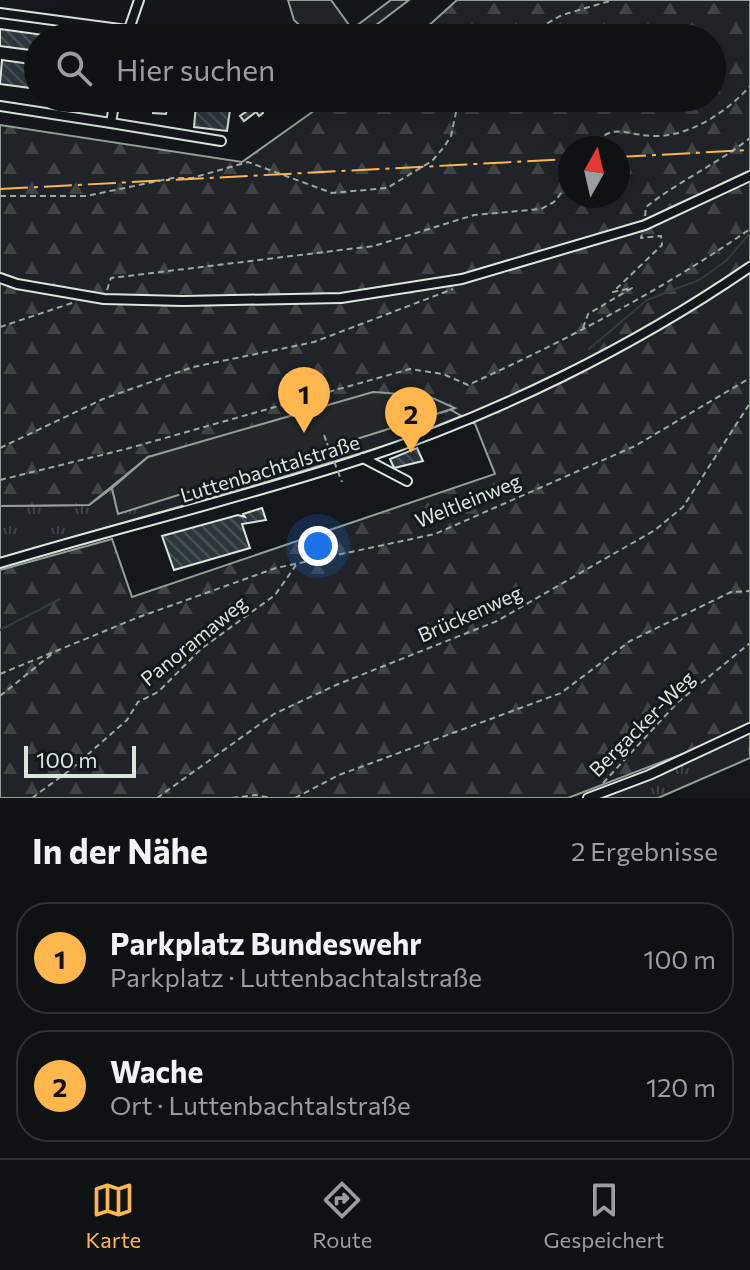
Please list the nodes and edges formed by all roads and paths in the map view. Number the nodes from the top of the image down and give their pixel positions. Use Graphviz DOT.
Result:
graph roads {
  1 [pos="139,0"];
  2 [pos="613,0"];
  3 [pos="0,13"];
  4 [pos="67,24"];
  5 [pos="131,24"];
  6 [pos="546,24"];
  7 [pos="750,86"];
  8 [pos="0,106"];
  9 [pos="24,110"];
  10 [pos="726,110"];
  11 [pos="39,112"];
  12 [pos="113,112"];
  13 [pos="456,112"];
  14 [pos="722,112"];
  15 [pos="111,123"];
  16 [pos="601,136"];
  17 [pos="750,138"];
  18 [pos="221,141"];
  19 [pos="750,176"];
  20 [pos="0,196"];
  21 [pos="558,197"];
  22 [pos="645,225"];
  23 [pos="750,229"];
  24 [pos="750,267"];
  25 [pos="0,278"];
  26 [pos="462,279"];
  27 [pos="89,296"];
  28 [pos="104,299"];
  29 [pos="0,327"];
  30 [pos="583,328"];
  31 [pos="750,378"];
  32 [pos="750,403"];
  33 [pos="324,435"];
  34 [pos="0,448"];
  35 [pos="363,458"];
  36 [pos="0,480"];
  37 [pos="407,481"];
  38 [pos="342,482"];
  39 [pos="0,563"];
  40 [pos="297,564"];
  41 [pos="750,591"];
  42 [pos="750,643"];
  43 [pos="55,651"];
  44 [pos="0,674"];
  45 [pos="0,696"];
  46 [pos="750,728"];
  47 [pos="590,797"];
  48 [pos="32,798"];
  49 [pos="157,798"];
  50 [pos="232,798"];
  51 [pos="272,798"];
  52 [pos="295,798"];
  1 -- 5 [label="street"];
  2 -- 6 [label="path"];
  3 -- 4 [label="street"];
  7 -- 10 [label="path"];
  8 -- 9 [label="street"];
  11 -- 15 [label="street"];
  12 -- 15 [label="street"];
  13 -- 20 [label="path"];
  14 -- 16 [label="path"];
  15 -- 18 [label="street"];
  17 -- 22 [label="path"];
  19 -- 22 [label="street"];
  21 -- 28 [label="path"];
  22 -- 26 [label="street"];
  22 -- 30 [label="path"];
  23 -- 30 [label="path"];
  24 -- 35 [label="street, Luttenbachtalstraße"];
  25 -- 27 [label="street"];
  26 -- 28 [label="street"];
  26 -- 34 [label="path"];
  27 -- 28 [label="street"];
  27 -- 29 [label="path"];
  30 -- 36 [label="path"];
  31 -- 40 [label="path, Weltleinweg"];
  32 -- 49 [label="path, Brückenweg"];
  33 -- 38 [label="path, bridge"];
  35 -- 37 [label="street"];
  35 -- 39 [label="street, Luttenbachtalstraße"];
  40 -- 43 [label="path, Weltleinweg"];
  40 -- 48 [label="path, Panoramaweg"];
  41 -- 52 [label="path"];
  42 -- 47 [label="path, Bergacker-Weg"];
  43 -- 44 [label="path, Weltleinweg"];
  43 -- 45 [label="path"];
  46 -- 47 [label="street"];
  50 -- 51 [label="path"];
}
